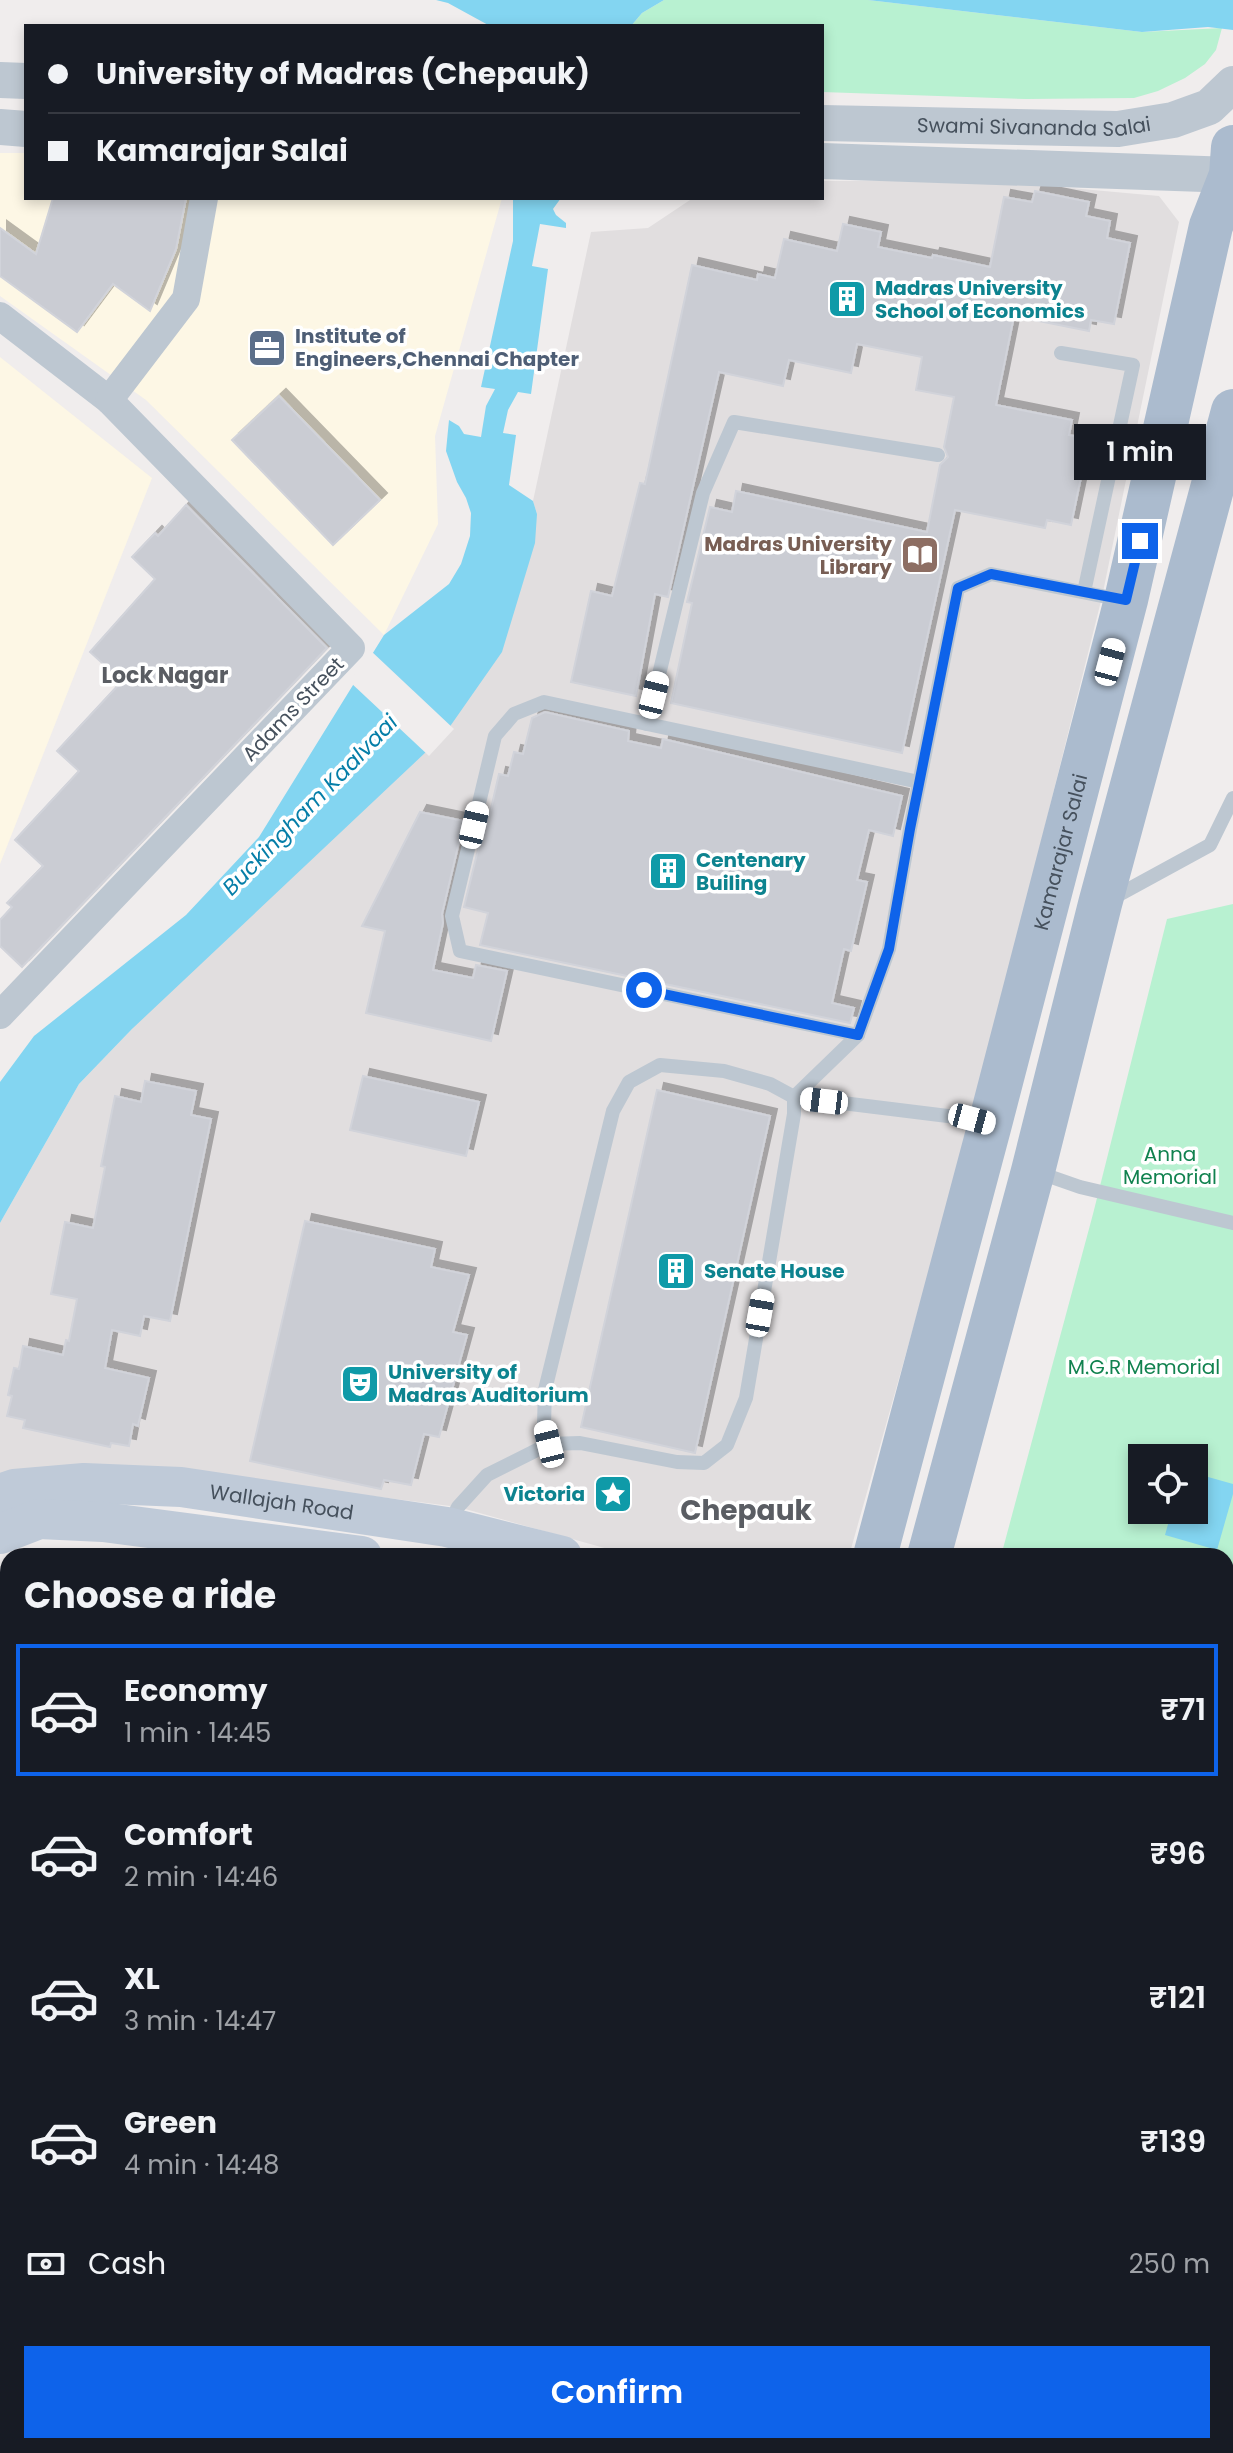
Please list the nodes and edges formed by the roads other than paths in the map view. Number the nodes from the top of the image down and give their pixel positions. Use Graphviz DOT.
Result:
graph roads {
  1 [pos="0,80"];
  2 [pos="24,81"];
  3 [pos="1233,84"];
  4 [pos="824,123"];
  5 [pos="0,127"];
  6 [pos="24,129"];
  7 [pos="824,161"];
  8 [pos="1232,166"];
  9 [pos="204,200"];
  10 [pos="0,316"];
  11 [pos="1061,353"];
  12 [pos="109,400"];
  13 [pos="1233,411"];
  14 [pos="938,455"];
  15 [pos="1084,592"];
  16 [pos="1126,600"];
  17 [pos="647,724"];
  18 [pos="919,782"];
  19 [pos="1233,798"];
  20 [pos="1100,904"];
  21 [pos="0,1015"];
  22 [pos="858,1035"];
  23 [pos="794,1097"];
  24 [pos="990,1124"];
  25 [pos="1033,1171"];
  26 [pos="1233,1223"];
  27 [pos="549,1444"];
  28 [pos="0,1494"];
  29 [pos="447,1527"];
  30 [pos="0,1534"];
  31 [pos="301,1548"];
  32 [pos="530,1548"];
  33 [pos="877,1548"];
  34 [pos="931,1548"];
  1 -- 2 [label="street"];
  3 -- 4 [label="street, Swami Sivananda Salai"];
  5 -- 6 [label="street"];
  7 -- 8 [label="street, Swami Sivananda Salai"];
  8 -- 16 [label="main road, Kamarajar Salai"];
  9 -- 12 [label="street"];
  10 -- 12 [label="street, Adams Street"];
  11 -- 15 [label="lane"];
  12 -- 21 [label="street, Adams Street"];
  13 -- 20 [label="main road"];
  14 -- 17 [label="lane"];
  15 -- 16 [label="lane"];
  15 -- 18 [label="lane"];
  16 -- 24 [label="main road, Kamarajar Salai"];
  17 -- 18 [label="lane"];
  17 -- 22 [label="lane"];
  18 -- 22 [label="lane"];
  19 -- 20 [label="lane"];
  20 -- 25 [label="main road"];
  22 -- 23 [label="lane"];
  23 -- 24 [label="lane"];
  23 -- 27 [label="lane"];
  23 -- 27 [label="lane"];
  24 -- 33 [label="main road, Kamarajar Salai"];
  25 -- 26 [label="lane"];
  25 -- 34 [label="main road"];
  27 -- 29 [label="lane"];
  28 -- 29 [label="main road, Wallajah Road"];
  29 -- 32 [label="main road, Wallajah Road"];
  30 -- 31 [label="main road, Wallajah Road"];
}
